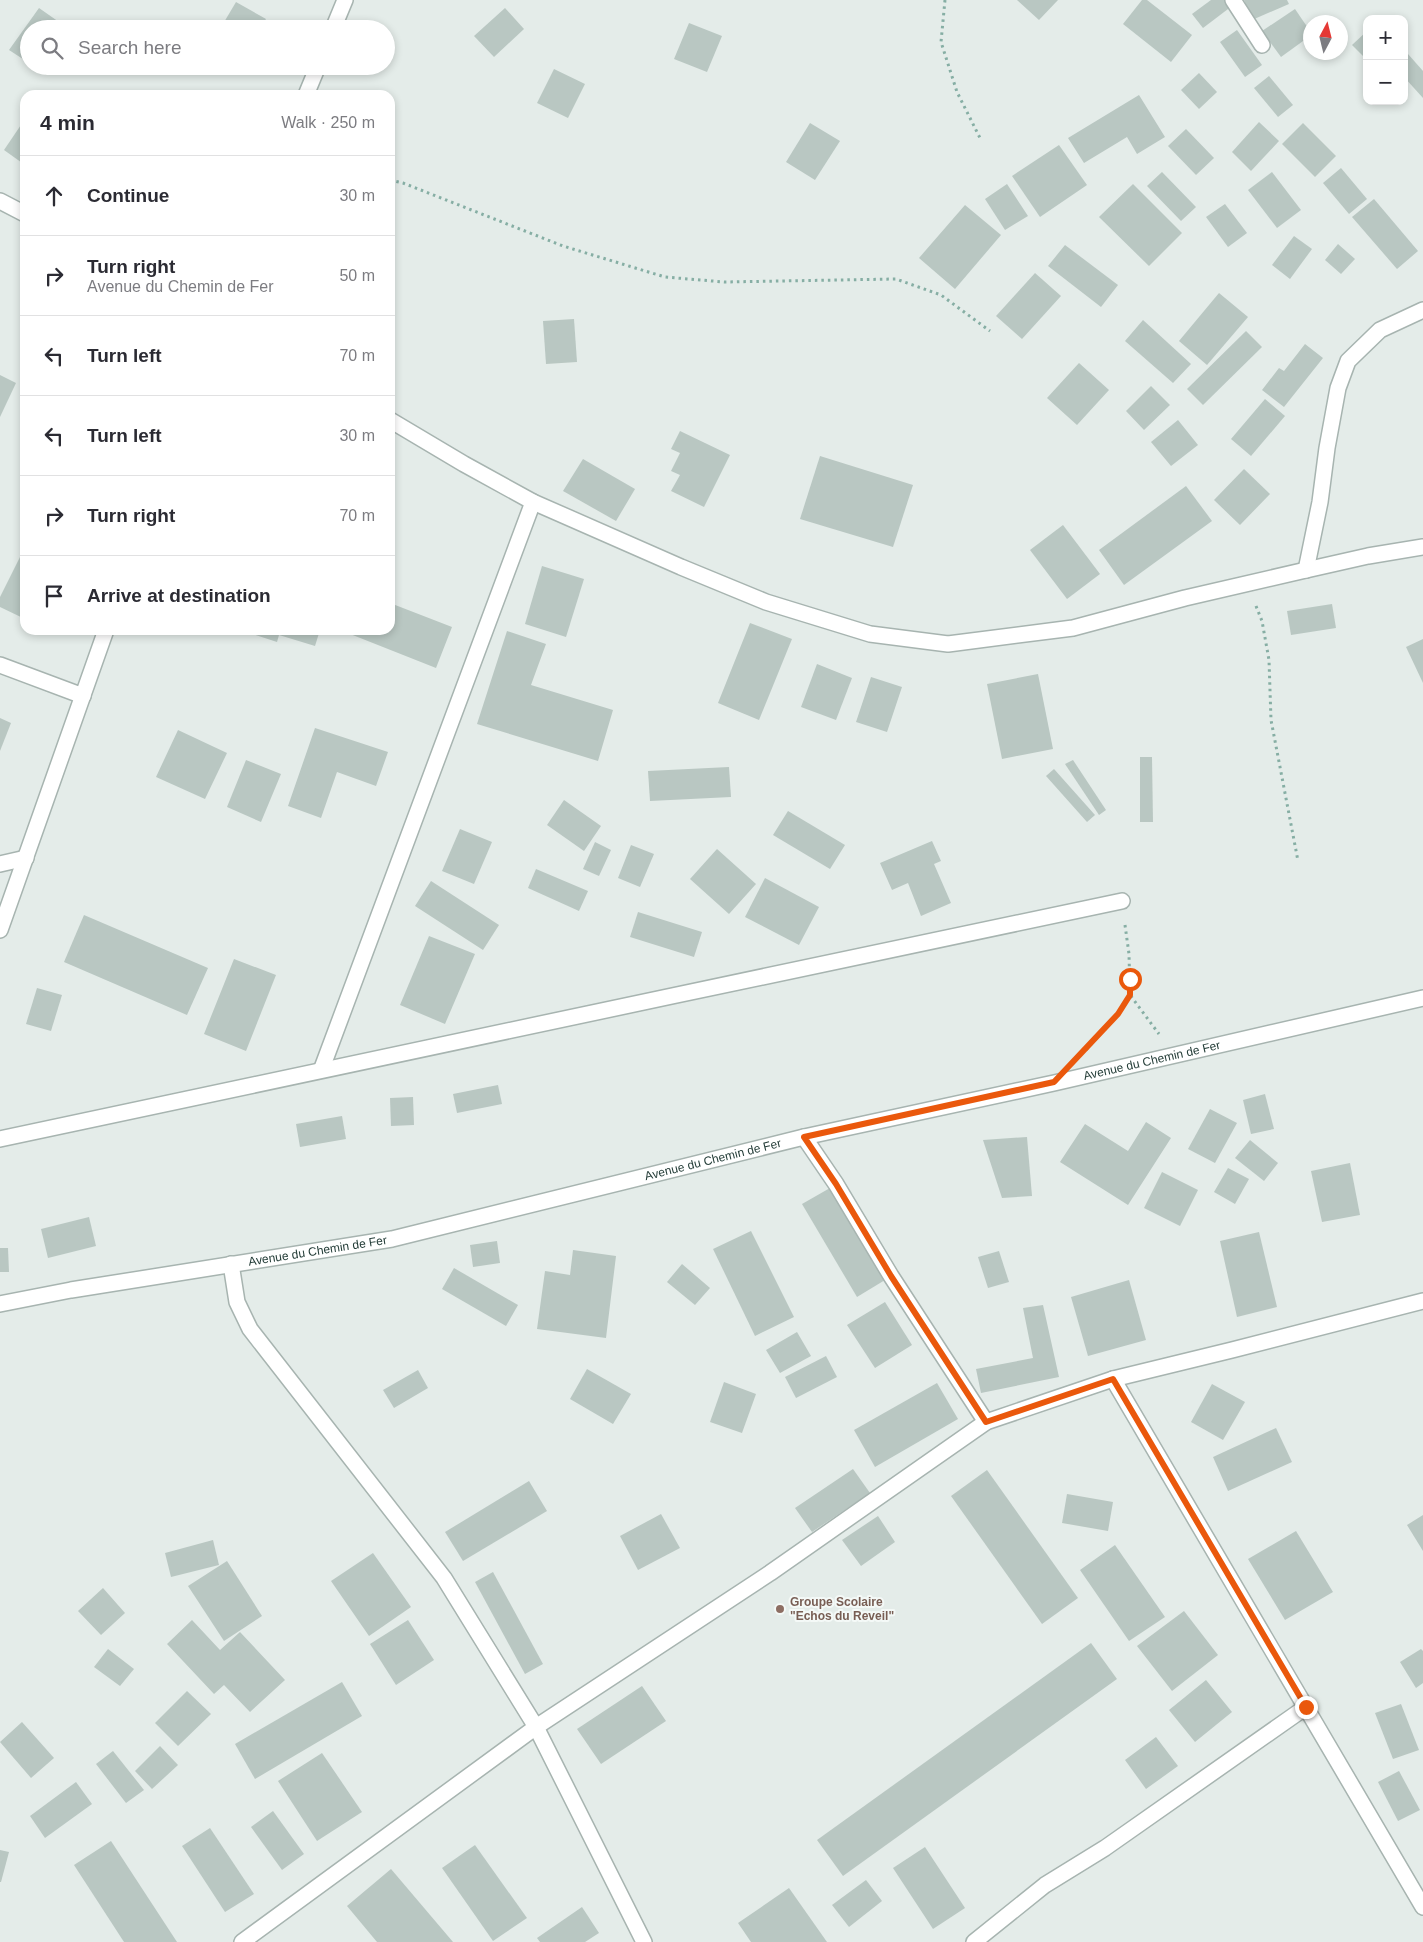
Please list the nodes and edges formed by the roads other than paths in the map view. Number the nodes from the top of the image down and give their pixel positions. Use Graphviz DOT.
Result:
graph roads {
  1 [pos="345,0"];
  2 [pos="1233,0"];
  3 [pos="337,20"];
  4 [pos="1262,45"];
  5 [pos="314,75"];
  6 [pos="308,90"];
  7 [pos="0,201"];
  8 [pos="20,211"];
  9 [pos="1423,310"];
  10 [pos="395,423"];
  11 [pos="533,502"];
  12 [pos="1423,547"];
  13 [pos="1306,570"];
  14 [pos="104,635"];
  15 [pos="0,665"];
  16 [pos="83,696"];
  17 [pos="26,858"];
  18 [pos="0,864"];
  19 [pos="1122,901"];
  20 [pos="0,930"];
  21 [pos="1423,998"];
  22 [pos="322,1068"];
  23 [pos="804,1137"];
  24 [pos="0,1139"];
  25 [pos="231,1264"];
  26 [pos="1423,1301"];
  27 [pos="0,1304"];
  28 [pos="1113,1379"];
  29 [pos="986,1422"];
  30 [pos="1306,1707"];
  31 [pos="536,1727"];
  32 [pos="1423,1907"];
  33 [pos="242,1942"];
  34 [pos="644,1942"];
  35 [pos="974,1942"];
  1 -- 3 [label="street"];
  2 -- 4 [label="street"];
  5 -- 6 [label="street"];
  7 -- 8 [label="street"];
  9 -- 13 [label="street"];
  10 -- 11 [label="street"];
  11 -- 13 [label="street"];
  11 -- 22 [label="street"];
  12 -- 13 [label="street"];
  14 -- 16 [label="street"];
  15 -- 16 [label="street"];
  16 -- 17 [label="street"];
  17 -- 18 [label="street"];
  17 -- 20 [label="street"];
  19 -- 22 [label="street"];
  21 -- 23 [label="street, Avenue du Chemin de Fer"];
  22 -- 24 [label="street"];
  23 -- 25 [label="street, Avenue du Chemin de Fer"];
  23 -- 29 [label="street"];
  25 -- 27 [label="street, Avenue du Chemin de Fer"];
  25 -- 31 [label="street"];
  26 -- 28 [label="street"];
  28 -- 29 [label="street"];
  28 -- 30 [label="street"];
  29 -- 31 [label="street"];
  30 -- 32 [label="street"];
  30 -- 35 [label="street"];
  31 -- 33 [label="street"];
  31 -- 34 [label="street"];
}
